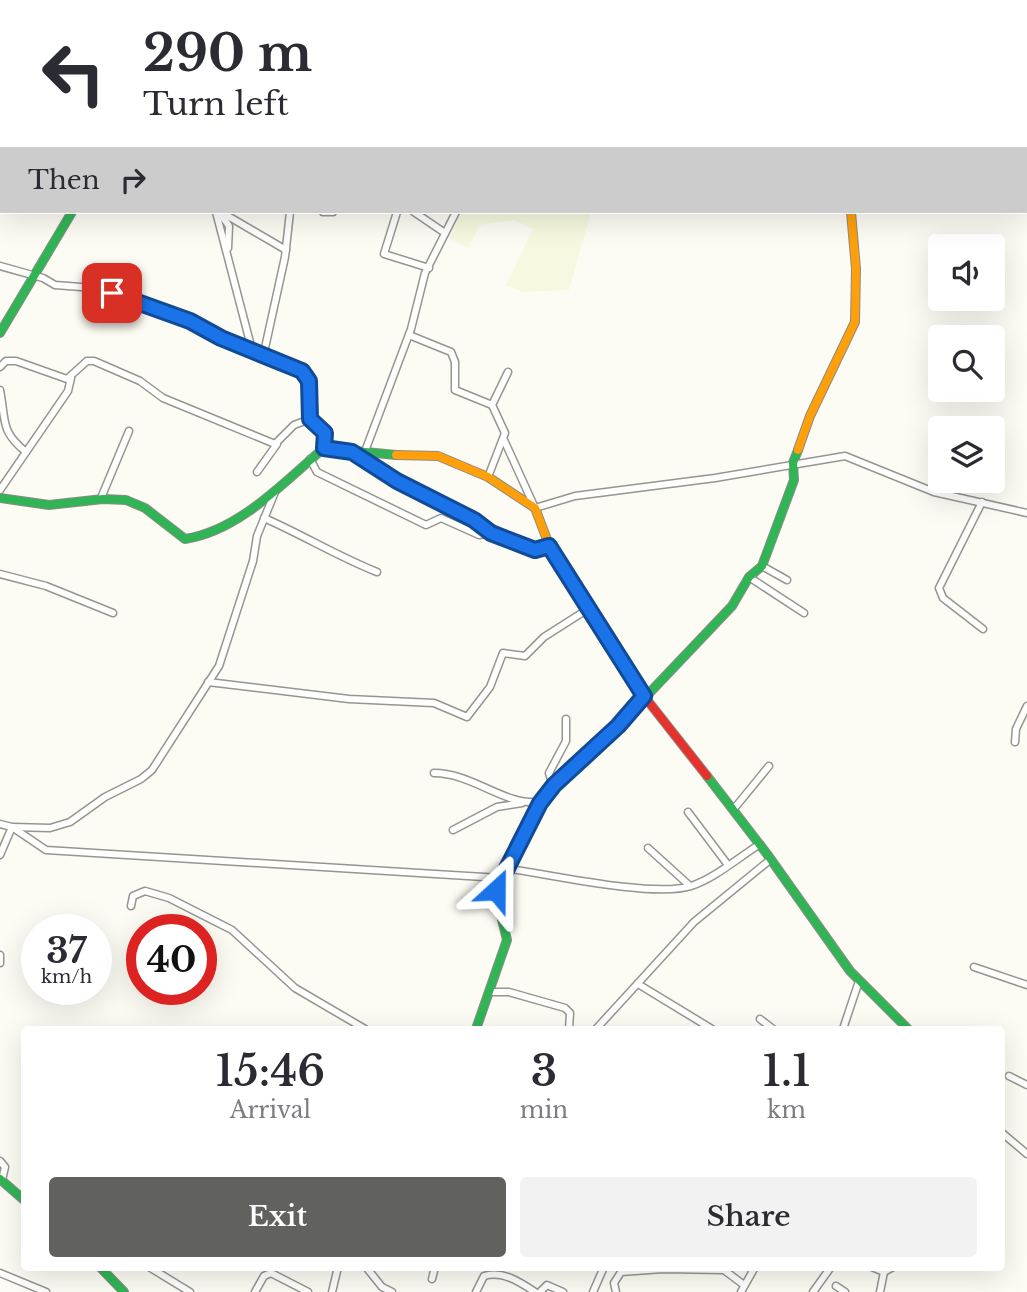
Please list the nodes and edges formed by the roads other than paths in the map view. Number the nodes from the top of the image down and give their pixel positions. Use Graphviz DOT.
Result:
graph roads {
  1 [pos="71,214"];
  2 [pos="218,214"];
  3 [pos="222,214"];
  4 [pos="290,214"];
  5 [pos="396,214"];
  6 [pos="417,214"];
  7 [pos="455,214"];
  8 [pos="851,214"];
  9 [pos="445,233"];
  10 [pos="286,250"];
  11 [pos="0,266"];
  12 [pos="429,268"];
  13 [pos="36,276"];
  14 [pos="0,333"];
  15 [pos="409,335"];
  16 [pos="252,349"];
  17 [pos="263,357"];
  18 [pos="0,367"];
  19 [pos="509,372"];
  20 [pos="71,378"];
  21 [pos="0,390"];
  22 [pos="492,405"];
  23 [pos="310,419"];
  24 [pos="129,431"];
  25 [pos="504,440"];
  26 [pos="277,444"];
  27 [pos="324,448"];
  28 [pos="26,452"];
  29 [pos="352,452"];
  30 [pos="364,454"];
  31 [pos="310,459"];
  32 [pos="793,463"];
  33 [pos="257,472"];
  34 [pos="488,477"];
  35 [pos="0,490"];
  36 [pos="275,492"];
  37 [pos="0,498"];
  38 [pos="101,498"];
  39 [pos="982,502"];
  40 [pos="536,508"];
  41 [pos="1027,513"];
  42 [pos="264,518"];
  43 [pos="491,533"];
  44 [pos="549,546"];
  45 [pos="762,566"];
  46 [pos="377,572"];
  47 [pos="0,574"];
  48 [pos="749,577"];
  49 [pos="787,580"];
  50 [pos="588,609"];
  51 [pos="113,613"];
  52 [pos="804,613"];
  53 [pos="983,629"];
  54 [pos="208,682"];
  55 [pos="644,696"];
  56 [pos="1027,706"];
  57 [pos="566,719"];
  58 [pos="1015,742"];
  59 [pos="769,766"];
  60 [pos="434,773"];
  61 [pos="554,785"];
  62 [pos="525,803"];
  63 [pos="540,803"];
  64 [pos="733,810"];
  65 [pos="688,812"];
  66 [pos="0,824"];
  67 [pos="12,827"];
  68 [pos="453,830"];
  69 [pos="760,844"];
  70 [pos="648,848"];
  71 [pos="0,855"];
  72 [pos="771,859"];
  73 [pos="728,865"];
  74 [pos="505,868"];
  75 [pos="500,878"];
  76 [pos="690,886"];
  77 [pos="131,906"];
  78 [pos="0,955"];
  79 [pos="0,962"];
  80 [pos="974,967"];
  81 [pos="859,981"];
  82 [pos="638,984"];
  83 [pos="1027,985"];
  84 [pos="491,992"];
  85 [pos="760,1019"];
  86 [pos="360,1026"];
  87 [pos="477,1026"];
  88 [pos="569,1026"];
  89 [pos="599,1026"];
  90 [pos="707,1026"];
  91 [pos="770,1026"];
  92 [pos="843,1026"];
  93 [pos="905,1026"];
  94 [pos="1009,1076"];
  95 [pos="1027,1085"];
  96 [pos="1005,1135"];
  97 [pos="1026,1150"];
  98 [pos="0,1161"];
  99 [pos="1,1179"];
  100 [pos="21,1197"];
  101 [pos="104,1271"];
  102 [pos="156,1271"];
  103 [pos="337,1271"];
  104 [pos="369,1271"];
  105 [pos="434,1271"];
  106 [pos="602,1271"];
  107 [pos="627,1271"];
  108 [pos="729,1271"];
  109 [pos="753,1271"];
  110 [pos="828,1271"];
  111 [pos="884,1272"];
  112 [pos="0,1273"];
  113 [pos="432,1279"];
  114 [pos="836,1286"];
  115 [pos="743,1289"];
  116 [pos="46,1292"];
  117 [pos="124,1292"];
  118 [pos="190,1292"];
  119 [pos="255,1292"];
  120 [pos="308,1292"];
  121 [pos="331,1292"];
  122 [pos="392,1292"];
  123 [pos="476,1292"];
  124 [pos="537,1292"];
  125 [pos="563,1292"];
  126 [pos="593,1292"];
  127 [pos="615,1292"];
  128 [pos="813,1292"];
  129 [pos="845,1292"];
  130 [pos="880,1292"];
  1 -- 13 [label="street"];
  2 -- 16 [label="street"];
  3 -- 10 [label="street"];
  4 -- 10 [label="street"];
  5 -- 12 [label="street"];
  6 -- 9 [label="street"];
  7 -- 9 [label="street"];
  8 -- 32 [label="street"];
  9 -- 12 [label="street"];
  10 -- 17 [label="street"];
  11 -- 13 [label="street"];
  12 -- 15 [label="street"];
  13 -- 14 [label="street"];
  13 -- 16 [label="street"];
  15 -- 22 [label="street"];
  15 -- 30 [label="street"];
  16 -- 17 [label="street"];
  17 -- 23 [label="street"];
  18 -- 20 [label="street"];
  19 -- 22 [label="street"];
  20 -- 26 [label="street"];
  20 -- 28 [label="street"];
  21 -- 28 [label="street"];
  22 -- 25 [label="street"];
  23 -- 26 [label="street"];
  23 -- 27 [label="street"];
  24 -- 38 [label="street"];
  25 -- 34 [label="street"];
  25 -- 40 [label="street"];
  26 -- 33 [label="street"];
  27 -- 29 [label="street"];
  27 -- 31 [label="street"];
  28 -- 35 [label="street"];
  29 -- 30 [label="street"];
  29 -- 43 [label="street"];
  30 -- 34 [label="street"];
  31 -- 36 [label="street"];
  31 -- 43 [label="street"];
  32 -- 39 [label="street"];
  32 -- 40 [label="street"];
  32 -- 45 [label="street"];
  34 -- 40 [label="street"];
  36 -- 38 [label="street"];
  36 -- 42 [label="street"];
  37 -- 38 [label="street"];
  39 -- 41 [label="street"];
  39 -- 53 [label="street"];
  40 -- 44 [label="street"];
  42 -- 46 [label="street"];
  42 -- 54 [label="street"];
  43 -- 44 [label="street"];
  44 -- 50 [label="street"];
  45 -- 48 [label="street"];
  45 -- 49 [label="street"];
  47 -- 51 [label="street"];
  48 -- 52 [label="street"];
  48 -- 55 [label="street"];
  50 -- 54 [label="street"];
  50 -- 55 [label="street"];
  54 -- 67 [label="street"];
  55 -- 61 [label="street"];
  55 -- 64 [label="street"];
  56 -- 58 [label="street"];
  57 -- 61 [label="street"];
  59 -- 64 [label="street"];
  60 -- 62 [label="street"];
  61 -- 63 [label="street"];
  62 -- 63 [label="street"];
  62 -- 68 [label="street"];
  63 -- 74 [label="street"];
  64 -- 69 [label="street"];
  65 -- 73 [label="street"];
  66 -- 67 [label="street"];
  67 -- 71 [label="street"];
  67 -- 75 [label="street"];
  69 -- 72 [label="street"];
  69 -- 73 [label="street"];
  70 -- 76 [label="street"];
  72 -- 81 [label="street"];
  72 -- 82 [label="street"];
  73 -- 76 [label="street"];
  74 -- 75 [label="street"];
  74 -- 76 [label="street"];
  75 -- 84 [label="street"];
  77 -- 86 [label="street"];
  78 -- 79 [label="street"];
  80 -- 83 [label="street"];
  81 -- 92 [label="street"];
  81 -- 93 [label="street"];
  82 -- 89 [label="street"];
  82 -- 90 [label="street"];
  84 -- 87 [label="street"];
  84 -- 88 [label="street"];
  85 -- 91 [label="street"];
  94 -- 95 [label="street"];
  96 -- 97 [label="street"];
  98 -- 99 [label="street"];
  99 -- 100 [label="street"];
  101 -- 117 [label="street"];
  102 -- 118 [label="street"];
  103 -- 121 [label="street"];
  104 -- 122 [label="street"];
  105 -- 113 [label="street"];
  106 -- 126 [label="street"];
  107 -- 127 [label="street"];
  108 -- 115 [label="street"];
  109 -- 115 [label="street"];
  110 -- 128 [label="street"];
  111 -- 130 [label="street"];
  112 -- 116 [label="street"];
  114 -- 129 [label="street"];
  119 -- 120 [label="street"];
  123 -- 124 [label="street"];
  124 -- 125 [label="street"];
}
